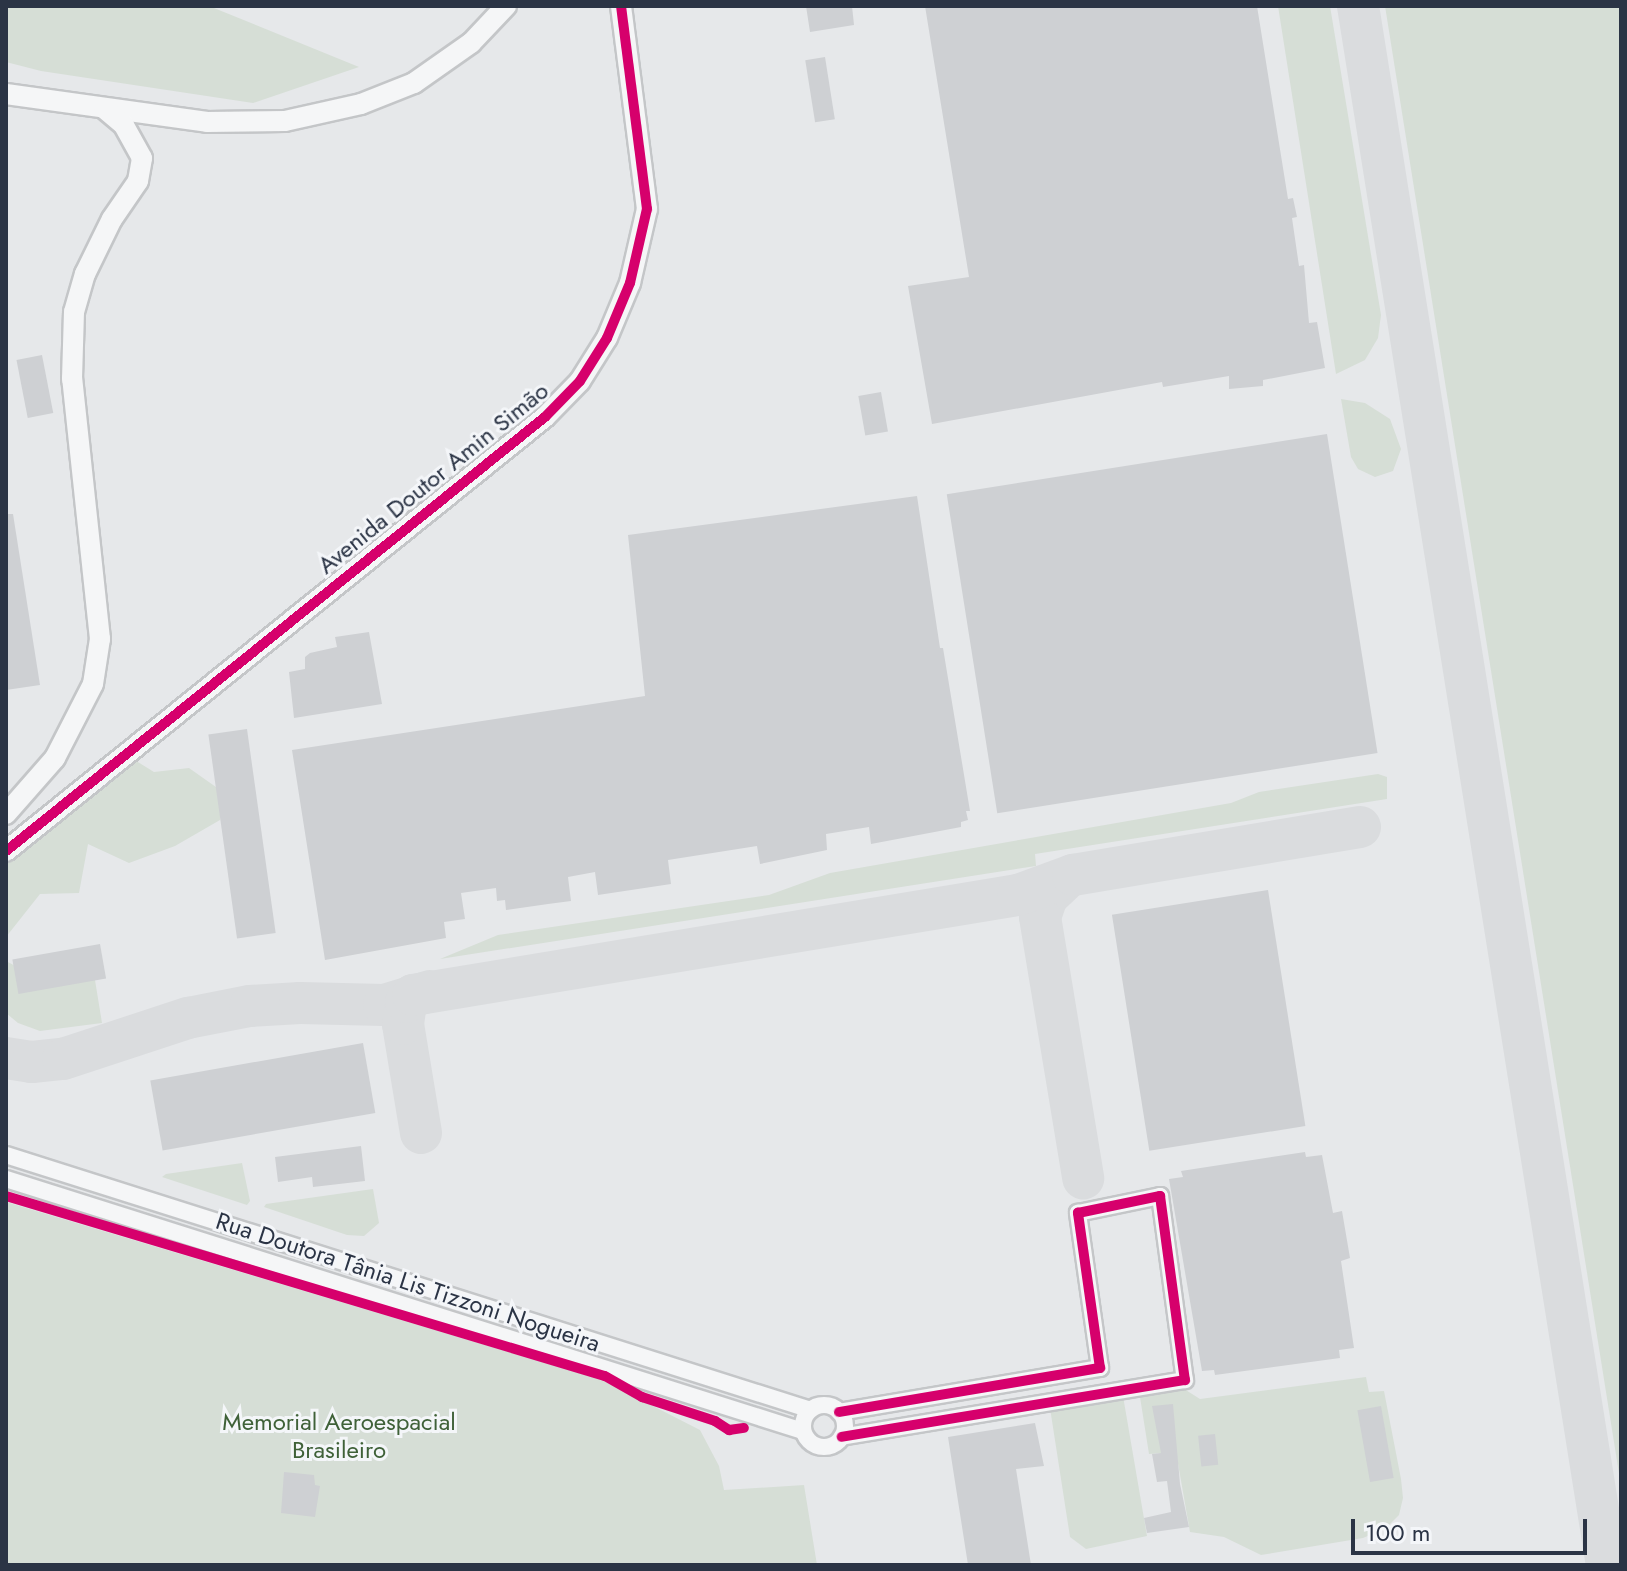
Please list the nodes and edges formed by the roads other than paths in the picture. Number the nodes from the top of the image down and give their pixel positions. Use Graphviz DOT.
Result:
graph roads {
  1 [pos="506,6"];
  2 [pos="621,6"];
  3 [pos="6,94"];
  4 [pos="104,108"];
  5 [pos="6,814"];
  6 [pos="6,851"];
  7 [pos="6,1155"];
  8 [pos="6,1179"];
  9 [pos="811,1410"];
  10 [pos="839,1412"];
  11 [pos="803,1431"];
  12 [pos="842,1437"];
  1 -- 4 [label="street"];
  2 -- 6 [label="street, Avenida Doutor Amin Simão"];
  3 -- 4 [label="street"];
  4 -- 5 [label="street"];
  7 -- 9 [label="street, Rua Doutora Tânia Lis Tizzoni Nogueira"];
  8 -- 11 [label="street, Rua Doutora Tânia Lis Tizzoni Nogueira"];
  9 -- 10 [label="street, Rua Doutora Tânia Lis Tizzoni Nogueira"];
  9 -- 11 [label="street"];
  10 -- 12 [label="street"];
  10 -- 12 [label="street, Rua Doutora Tânia Lis Tizzoni Nogueira"];
  11 -- 12 [label="street, Rua Doutora Tânia Lis Tizzoni Nogueira"];
}
